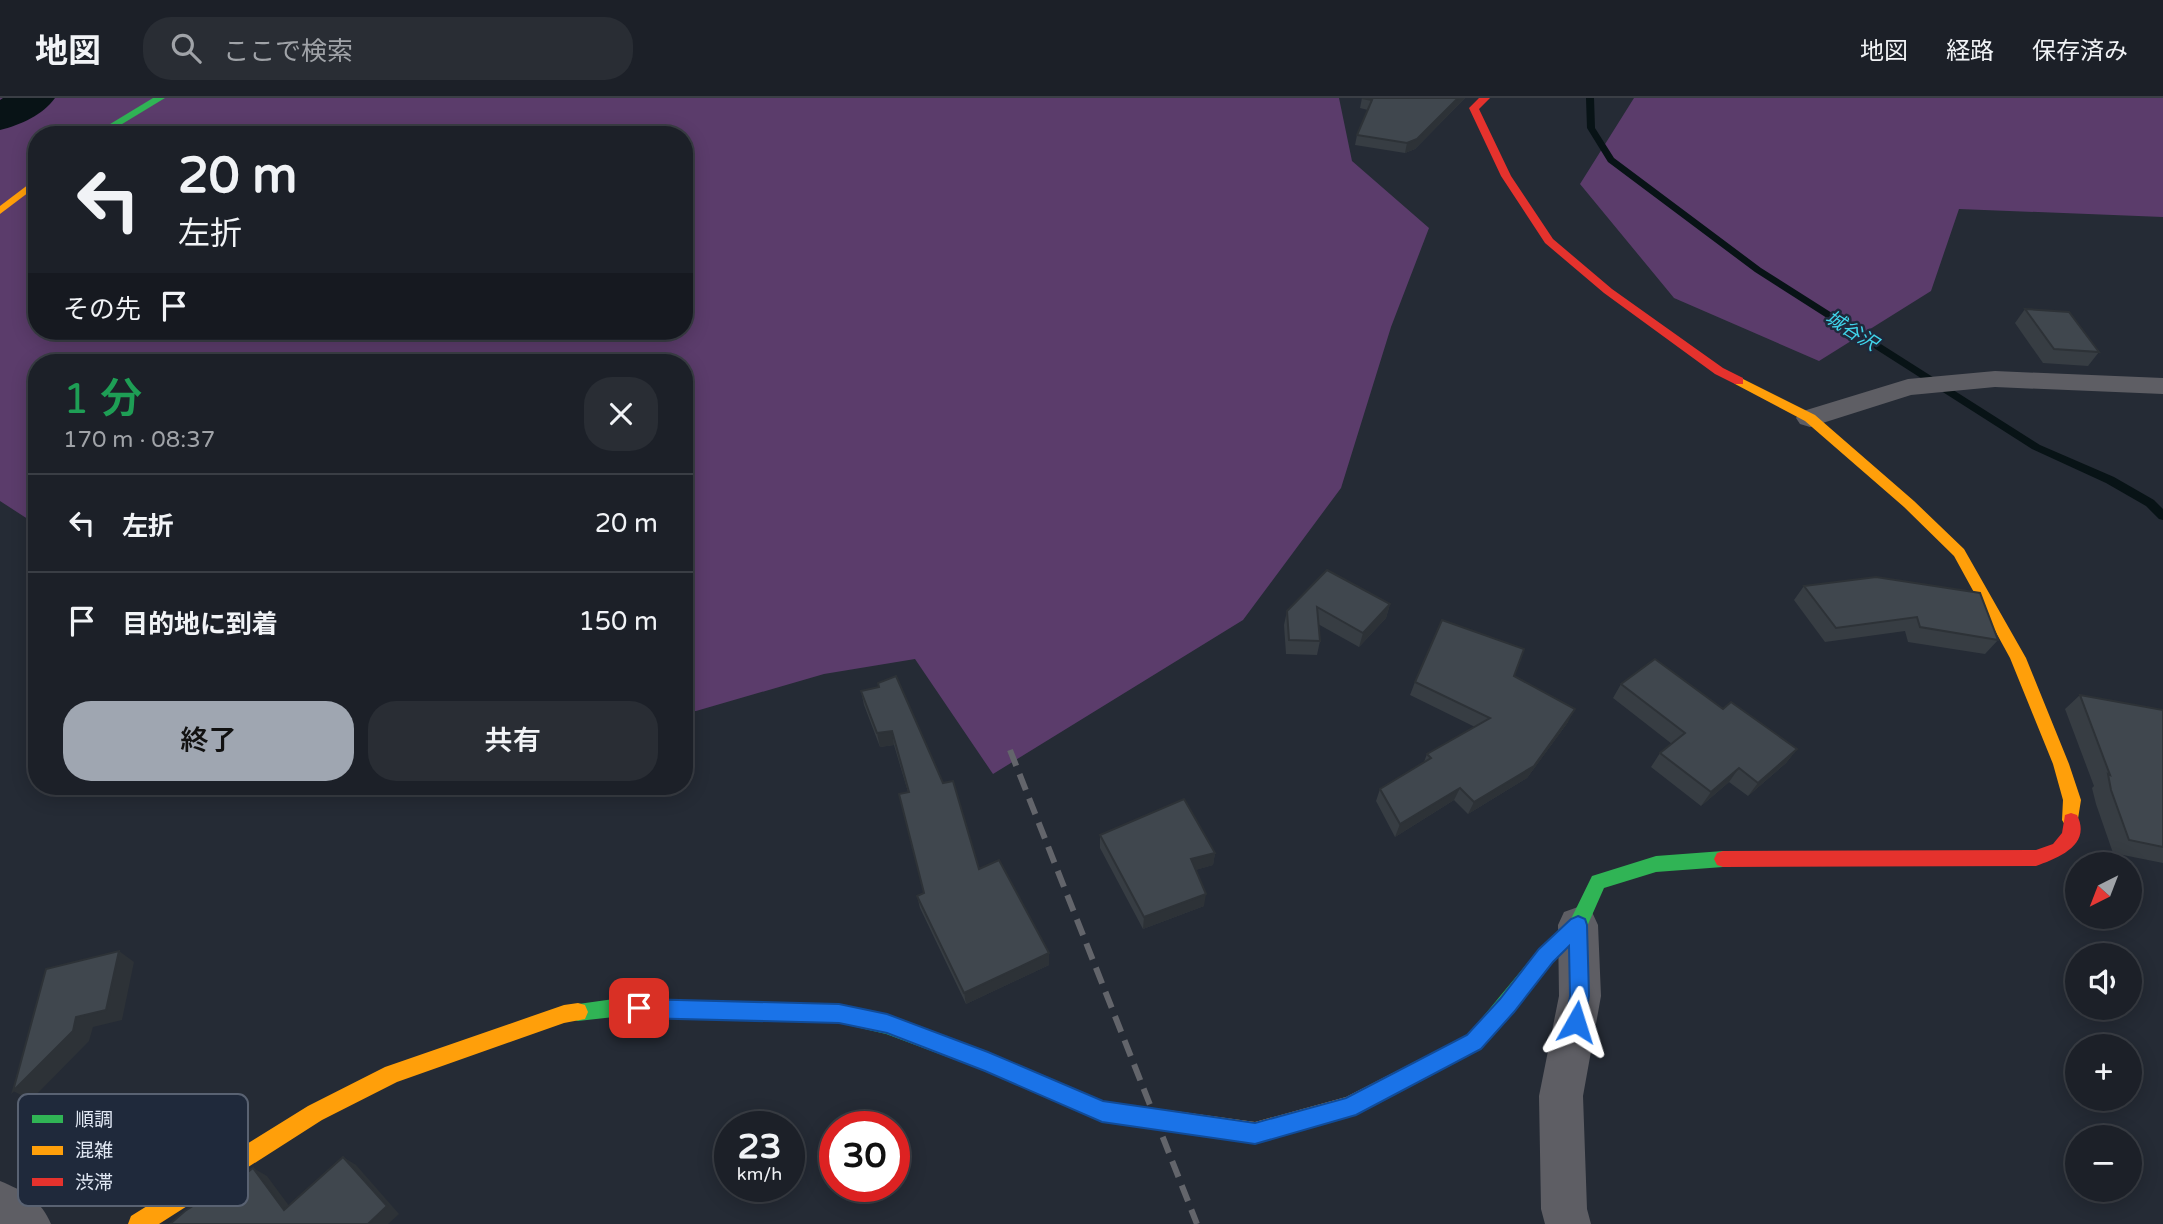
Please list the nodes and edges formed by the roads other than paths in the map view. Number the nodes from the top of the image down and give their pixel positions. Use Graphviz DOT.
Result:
graph roads {
  1 [pos="160,98"];
  2 [pos="1485,98"];
  3 [pos="112,126"];
  4 [pos="28,188"];
  5 [pos="0,211"];
  6 [pos="2163,386"];
  7 [pos="1815,416"];
  8 [pos="1578,925"];
  9 [pos="248,1155"];
  10 [pos="0,1204"];
  11 [pos="168,1206"];
  12 [pos="28,1224"];
  13 [pos="139,1224"];
  14 [pos="1569,1224"];
  1 -- 3 [label="main road"];
  2 -- 7 [label="main road"];
  4 -- 5 [label="main road"];
  6 -- 7 [label="street"];
  7 -- 8 [label="main road"];
  8 -- 9 [label="main road"];
  8 -- 14 [label="street"];
  10 -- 12 [label="street"];
  11 -- 13 [label="main road"];
}
